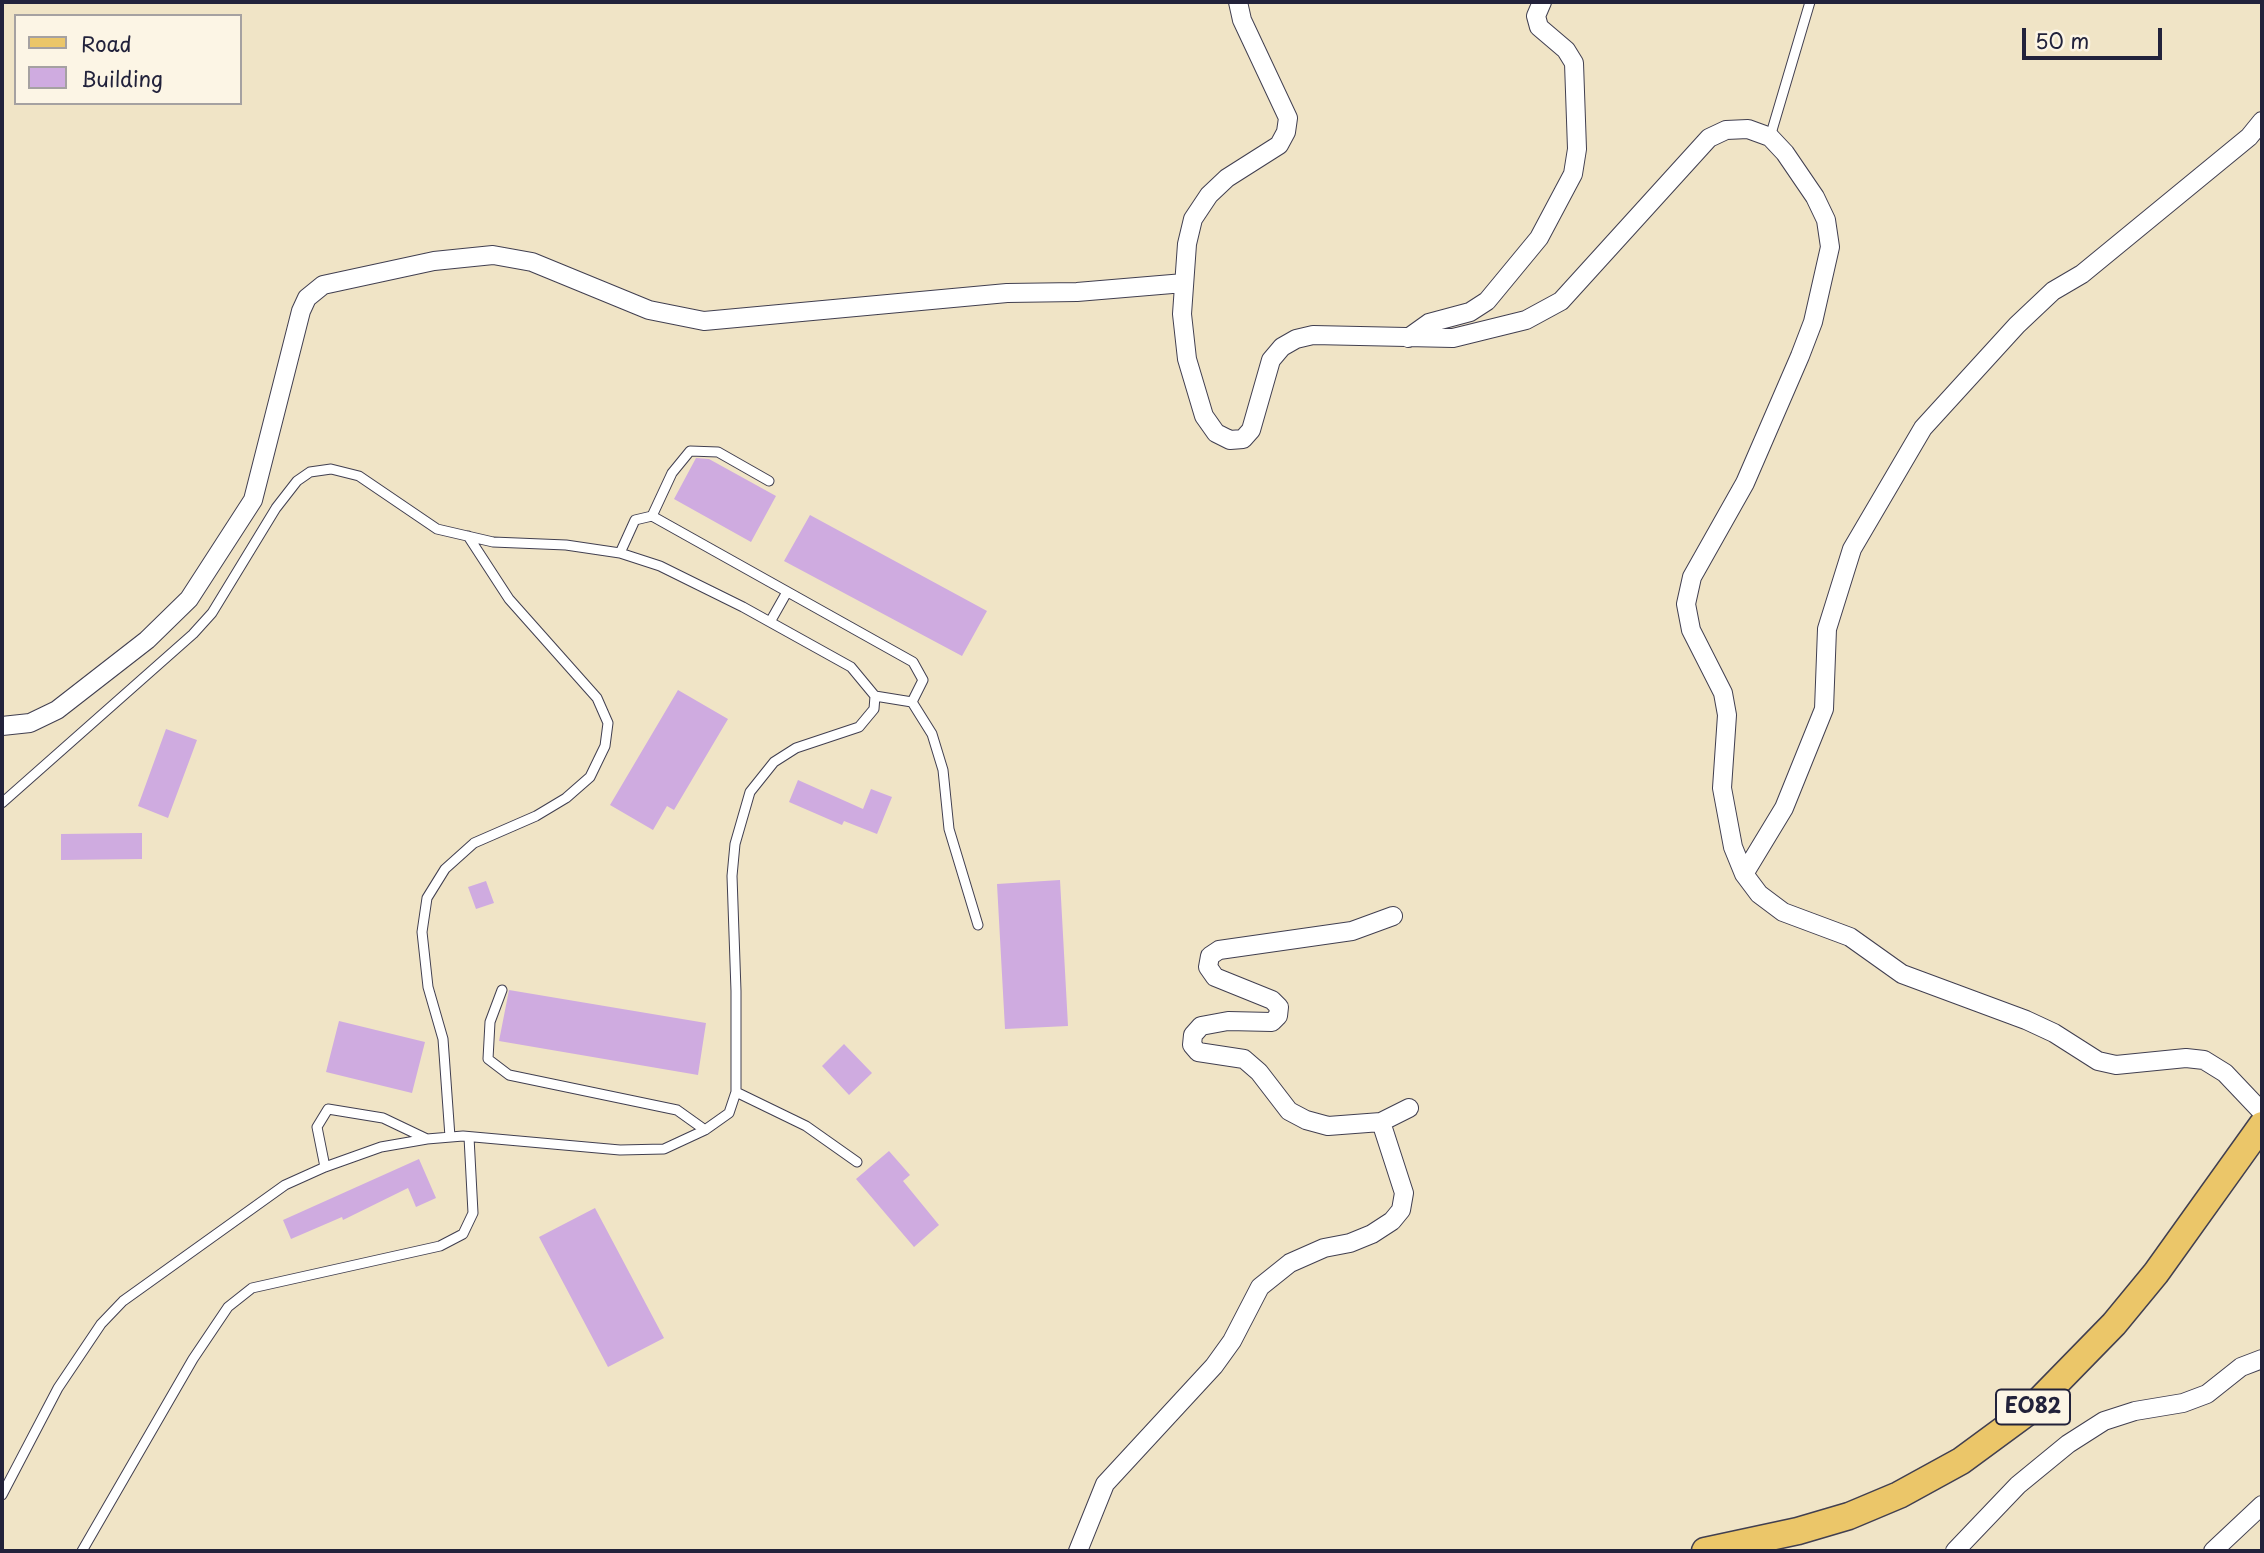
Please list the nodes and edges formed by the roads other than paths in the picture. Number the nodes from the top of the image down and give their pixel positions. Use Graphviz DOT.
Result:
graph roads {
  1 [pos="1238,2"];
  2 [pos="1542,2"];
  3 [pos="1810,2"];
  4 [pos="2262,121"];
  5 [pos="1770,137"];
  6 [pos="1184,283"];
  7 [pos="1408,338"];
  8 [pos="769,481"];
  9 [pos="652,516"];
  10 [pos="468,536"];
  11 [pos="620,553"];
  12 [pos="787,592"];
  13 [pos="770,622"];
  14 [pos="875,696"];
  15 [pos="912,702"];
  16 [pos="2,726"];
  17 [pos="2,803"];
  18 [pos="1744,874"];
  19 [pos="1393,916"];
  20 [pos="978,925"];
  21 [pos="502,990"];
  22 [pos="736,1092"];
  23 [pos="1409,1108"];
  24 [pos="2262,1112"];
  25 [pos="1381,1122"];
  26 [pos="2262,1125"];
  27 [pos="705,1130"];
  28 [pos="450,1137"];
  29 [pos="470,1137"];
  30 [pos="427,1139"];
  31 [pos="857,1161"];
  32 [pos="325,1167"];
  33 [pos="2262,1359"];
  34 [pos="2,1495"];
  35 [pos="2262,1505"];
  36 [pos="82,1551"];
  37 [pos="1078,1551"];
  38 [pos="1705,1551"];
  39 [pos="1955,1551"];
  40 [pos="2213,1551"];
  1 -- 6 [label="street"];
  2 -- 7 [label="street"];
  3 -- 5 [label="lane"];
  4 -- 18 [label="street"];
  5 -- 7 [label="street"];
  5 -- 18 [label="street"];
  6 -- 7 [label="street"];
  6 -- 16 [label="street"];
  8 -- 9 [label="lane"];
  9 -- 11 [label="lane"];
  9 -- 12 [label="lane"];
  10 -- 11 [label="lane"];
  10 -- 17 [label="lane"];
  10 -- 28 [label="lane"];
  11 -- 13 [label="lane"];
  12 -- 13 [label="lane"];
  12 -- 15 [label="lane"];
  13 -- 14 [label="lane"];
  14 -- 15 [label="lane"];
  14 -- 22 [label="lane"];
  15 -- 20 [label="lane"];
  18 -- 24 [label="street"];
  19 -- 25 [label="street"];
  21 -- 27 [label="lane"];
  22 -- 27 [label="lane"];
  22 -- 31 [label="lane"];
  23 -- 25 [label="street"];
  25 -- 37 [label="street"];
  26 -- 38 [label="main road, ΕΟ82"];
  27 -- 29 [label="lane"];
  28 -- 29 [label="lane"];
  28 -- 30 [label="lane"];
  29 -- 36 [label="lane"];
  30 -- 32 [label="lane"];
  30 -- 32 [label="lane"];
  32 -- 34 [label="lane"];
  33 -- 39 [label="street"];
  35 -- 40 [label="street"];
}
